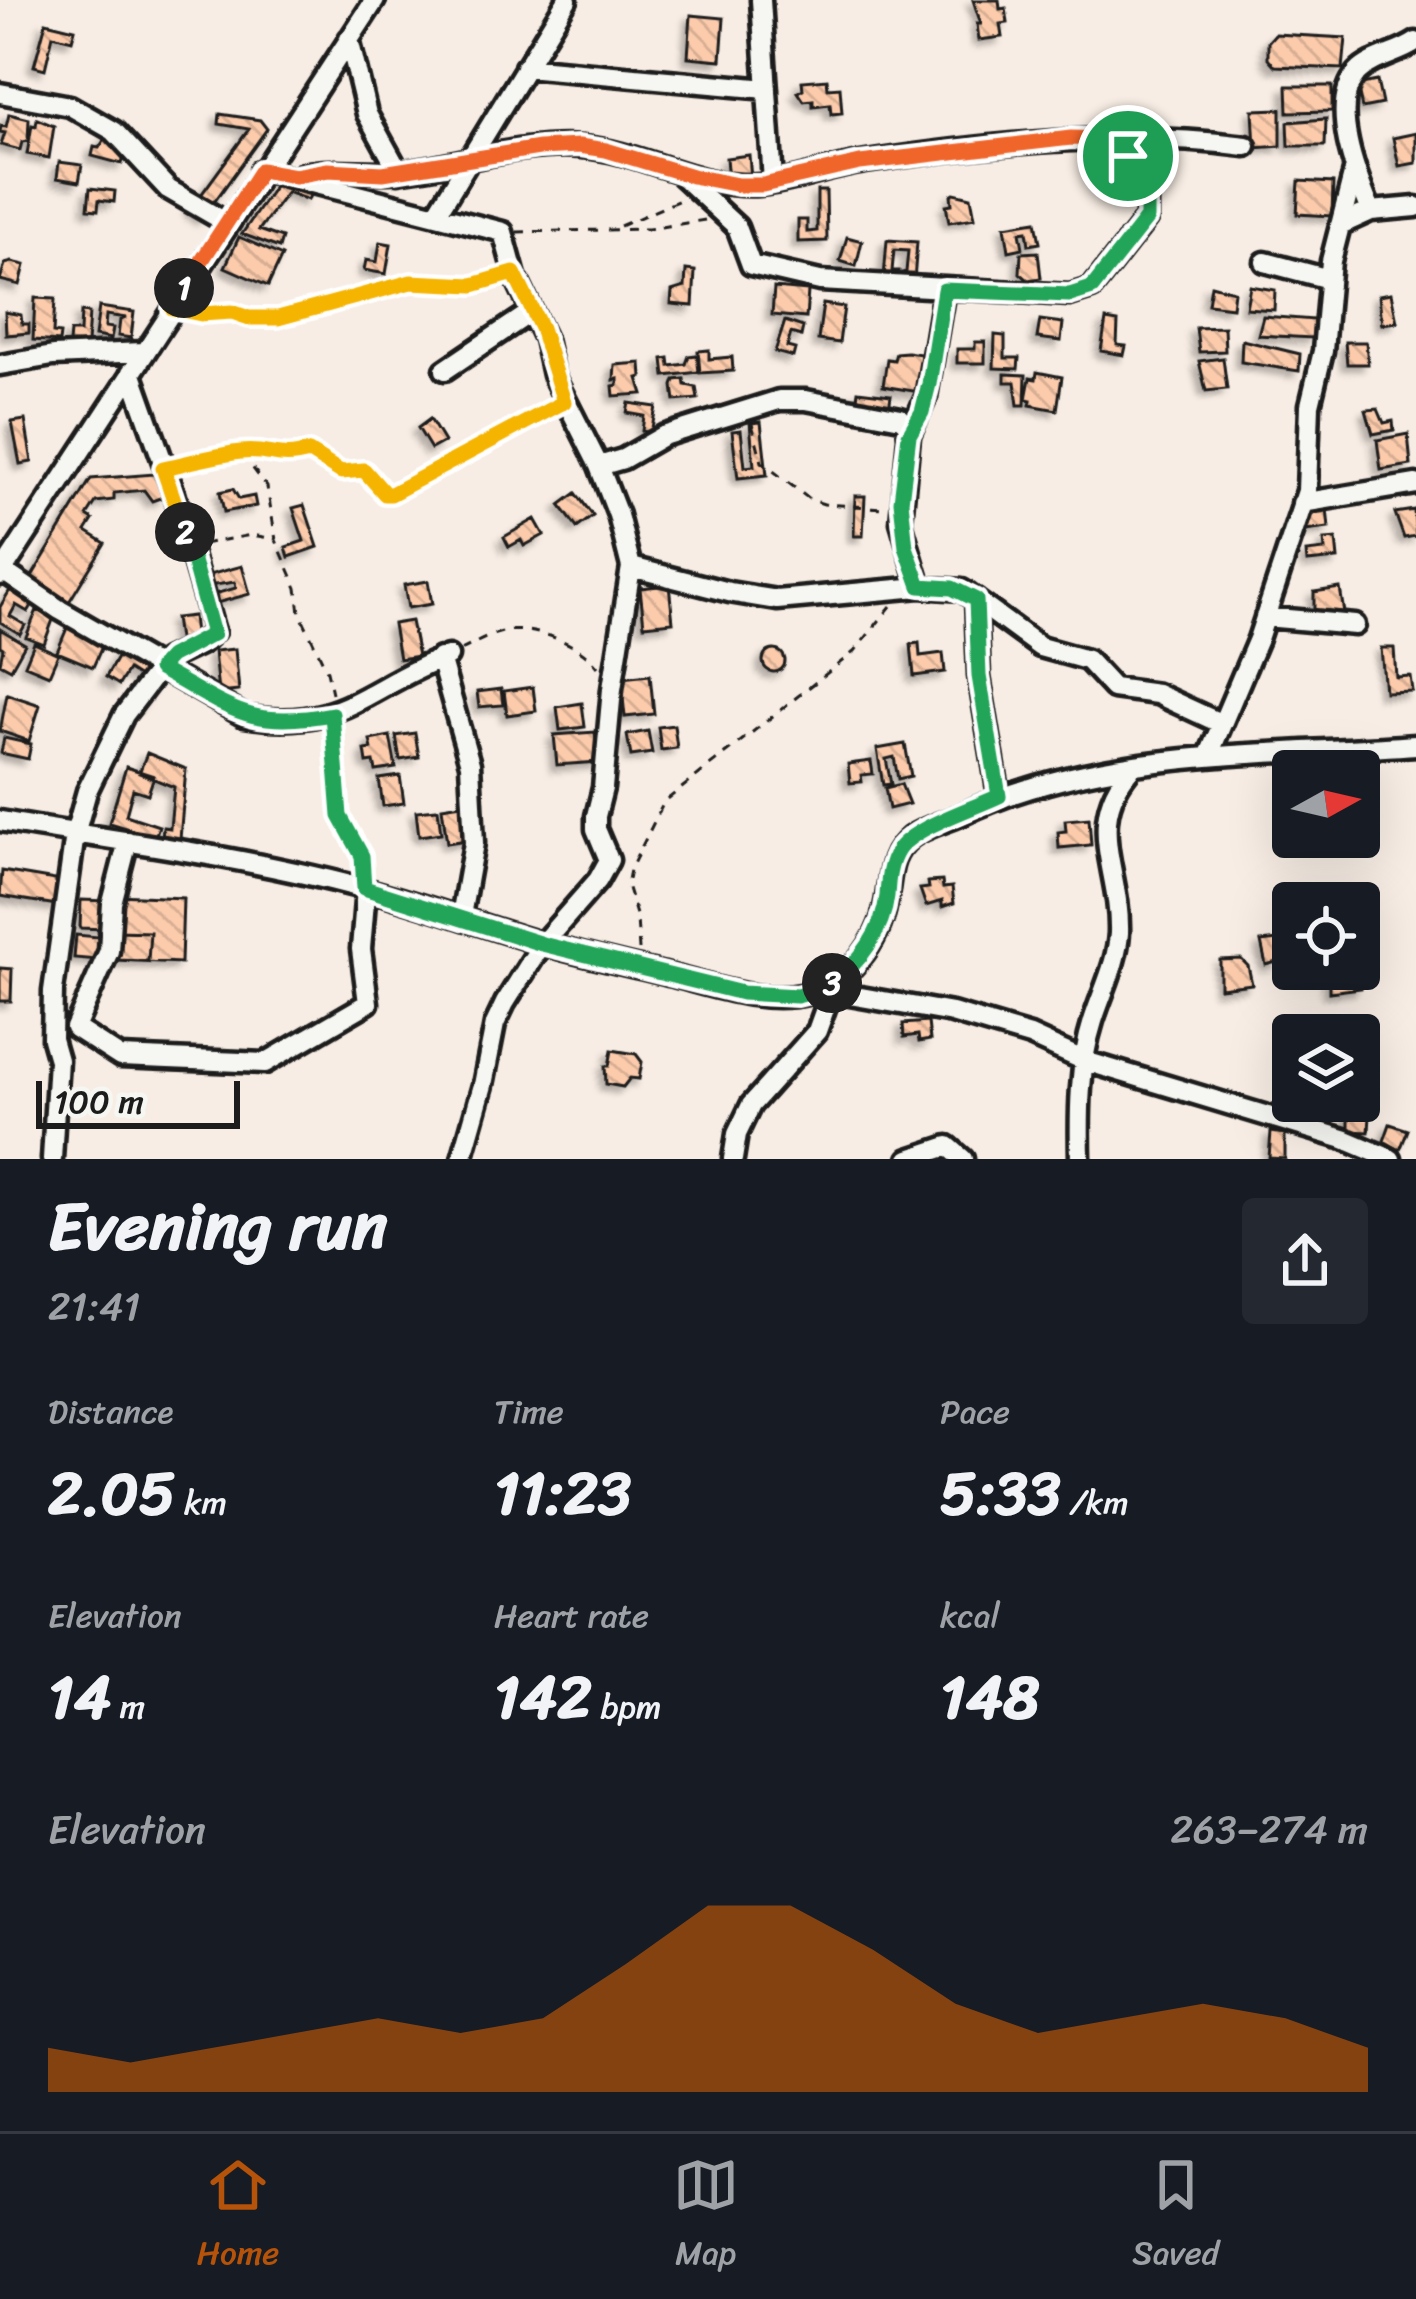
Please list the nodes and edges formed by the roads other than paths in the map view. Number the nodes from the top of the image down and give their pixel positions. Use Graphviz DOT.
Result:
graph roads {
  1 [pos="567,0"];
  2 [pos="760,0"];
  3 [pos="372,2"];
  4 [pos="349,39"];
  5 [pos="1416,42"];
  6 [pos="525,67"];
  7 [pos="767,89"];
  8 [pos="0,93"];
  9 [pos="1101,139"];
  10 [pos="1246,146"];
  11 [pos="466,162"];
  12 [pos="261,170"];
  13 [pos="1354,171"];
  14 [pos="399,172"];
  15 [pos="677,172"];
  16 [pos="295,176"];
  17 [pos="773,182"];
  18 [pos="1416,207"];
  19 [pos="1371,211"];
  20 [pos="437,213"];
  21 [pos="227,223"];
  22 [pos="1340,225"];
  23 [pos="1265,262"];
  24 [pos="1329,279"];
  25 [pos="944,290"];
  26 [pos="531,312"];
  27 [pos="143,352"];
  28 [pos="0,365"];
  29 [pos="445,370"];
  30 [pos="130,372"];
  31 [pos="909,435"];
  32 [pos="599,466"];
  33 [pos="1416,484"];
  34 [pos="1302,503"];
  35 [pos="631,567"];
  36 [pos="1,573"];
  37 [pos="914,587"];
  38 [pos="976,600"];
  39 [pos="1265,617"];
  40 [pos="1355,625"];
  41 [pos="159,669"];
  42 [pos="1222,724"];
  43 [pos="1416,745"];
  44 [pos="1208,757"];
  45 [pos="1133,766"];
  46 [pos="999,796"];
  47 [pos="0,821"];
  48 [pos="75,834"];
  49 [pos="128,841"];
  50 [pos="365,888"];
  51 [pos="461,916"];
  52 [pos="542,944"];
  53 [pos="826,991"];
  54 [pos="1085,1061"];
  55 [pos="52,1159"];
  56 [pos="462,1159"];
  57 [pos="733,1159"];
  58 [pos="909,1159"];
  59 [pos="963,1159"];
  60 [pos="1080,1159"];
  61 [pos="1391,1159"];
  1 -- 6 [label="street"];
  2 -- 7 [label="street"];
  3 -- 4 [label="street"];
  4 -- 12 [label="street"];
  4 -- 14 [label="street"];
  5 -- 13 [label="street"];
  6 -- 7 [label="street"];
  6 -- 11 [label="street"];
  7 -- 17 [label="street"];
  8 -- 21 [label="street"];
  9 -- 10 [label="street"];
  9 -- 17 [label="street"];
  9 -- 25 [label="street"];
  11 -- 14 [label="street"];
  11 -- 15 [label="street"];
  11 -- 20 [label="street"];
  12 -- 16 [label="street"];
  12 -- 21 [label="street"];
  13 -- 19 [label="street"];
  13 -- 22 [label="street"];
  14 -- 16 [label="street"];
  15 -- 17 [label="street"];
  15 -- 25 [label="street"];
  16 -- 20 [label="street"];
  18 -- 19 [label="street"];
  19 -- 22 [label="street"];
  20 -- 26 [label="street"];
  21 -- 27 [label="street"];
  22 -- 24 [label="street"];
  23 -- 24 [label="street"];
  24 -- 34 [label="street"];
  25 -- 31 [label="street"];
  26 -- 29 [label="street"];
  26 -- 32 [label="street"];
  27 -- 28 [label="street"];
  27 -- 30 [label="street"];
  30 -- 36 [label="street"];
  30 -- 41 [label="street"];
  31 -- 32 [label="street"];
  31 -- 37 [label="street"];
  32 -- 35 [label="street"];
  33 -- 34 [label="street"];
  34 -- 39 [label="street"];
  35 -- 37 [label="street"];
  35 -- 52 [label="street"];
  36 -- 41 [label="street"];
  37 -- 38 [label="street"];
  38 -- 42 [label="street"];
  38 -- 46 [label="street"];
  39 -- 40 [label="street"];
  39 -- 42 [label="street"];
  41 -- 48 [label="street"];
  41 -- 51 [label="street"];
  42 -- 44 [label="street"];
  43 -- 44 [label="street"];
  44 -- 45 [label="street"];
  45 -- 46 [label="street"];
  45 -- 54 [label="street"];
  46 -- 53 [label="street"];
  47 -- 48 [label="street"];
  48 -- 49 [label="street"];
  48 -- 55 [label="street"];
  49 -- 50 [label="street"];
  49 -- 50 [label="street"];
  50 -- 51 [label="street"];
  51 -- 52 [label="street"];
  52 -- 53 [label="street"];
  52 -- 56 [label="street"];
  53 -- 54 [label="street"];
  53 -- 57 [label="street"];
  54 -- 60 [label="street"];
  54 -- 61 [label="street"];
  58 -- 59 [label="street"];
}
